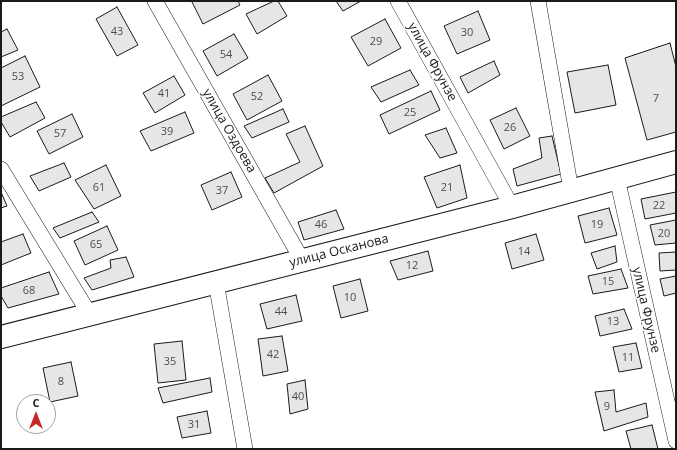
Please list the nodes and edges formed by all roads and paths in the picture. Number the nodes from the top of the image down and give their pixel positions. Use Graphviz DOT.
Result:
graph roads {
  1 [pos="155,1"];
  2 [pos="398,1"];
  3 [pos="538,1"];
  4 [pos="676,162"];
  5 [pos="1,169"];
  6 [pos="617,178"];
  7 [pos="571,190"];
  8 [pos="512,207"];
  9 [pos="302,260"];
  10 [pos="216,282"];
  11 [pos="90,315"];
  12 [pos="1,337"];
  13 [pos="676,441"];
  14 [pos="245,449"];
  1 -- 9 [label="street, улица Оздоева"];
  2 -- 8 [label="street, улица Фрунзе"];
  3 -- 7 [label="street"];
  4 -- 6 [label="main road, улица Осканова"];
  5 -- 11 [label="street"];
  6 -- 7 [label="main road, улица Осканова"];
  6 -- 13 [label="street, улица Фрунзе"];
  7 -- 8 [label="main road, улица Осканова"];
  8 -- 9 [label="main road, улица Осканова"];
  9 -- 10 [label="main road, улица Осканова"];
  10 -- 11 [label="main road, улица Осканова"];
  10 -- 14 [label="street"];
  11 -- 12 [label="main road, улица Осканова"];
}
